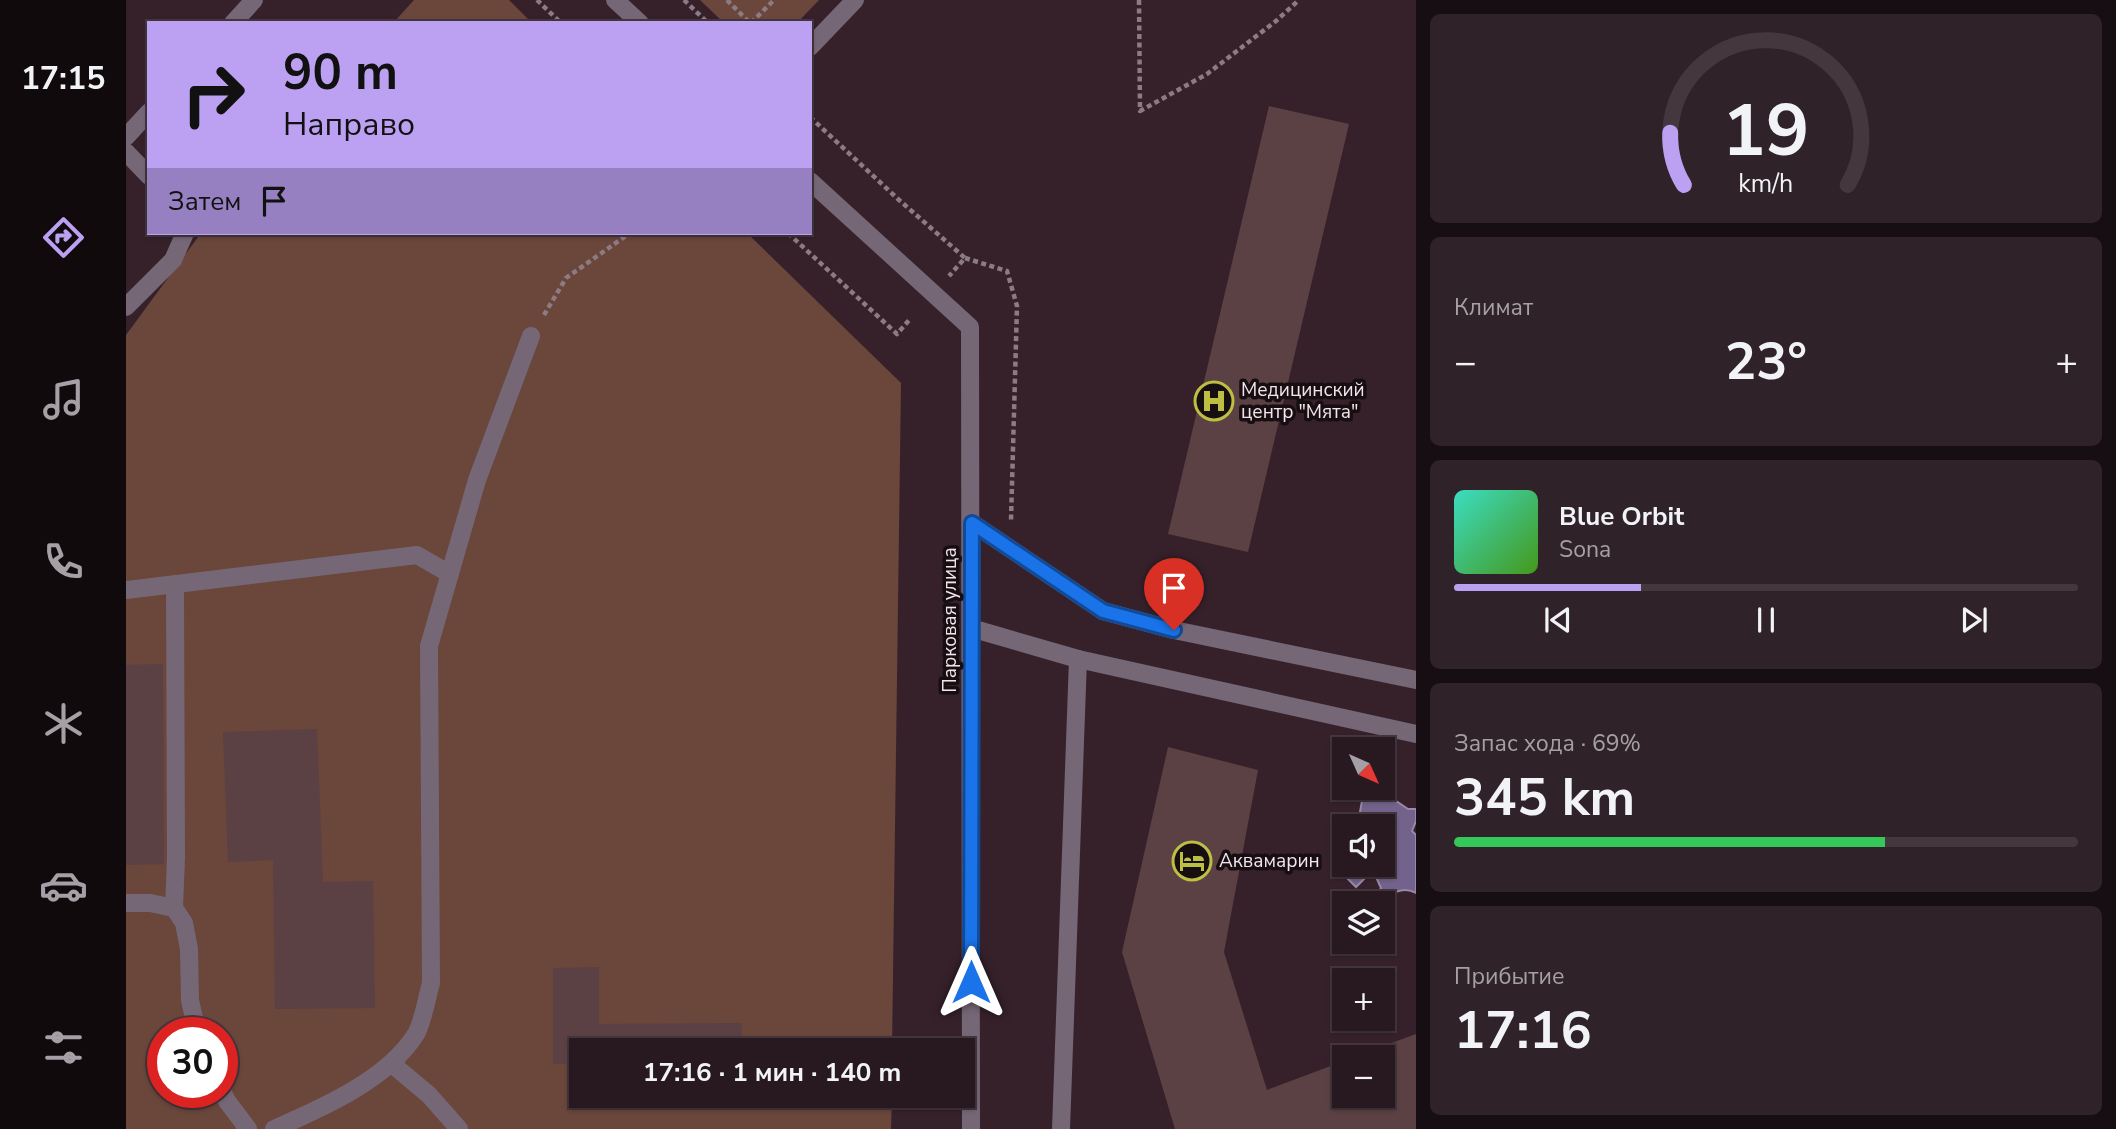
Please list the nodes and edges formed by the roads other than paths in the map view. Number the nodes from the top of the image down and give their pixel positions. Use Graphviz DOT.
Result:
graph roads {
  1 [pos="254,0"];
  2 [pos="615,0"];
  3 [pos="855,0"];
  4 [pos="235,21"];
  5 [pos="638,21"];
  6 [pos="812,45"];
  7 [pos="147,114"];
  8 [pos="126,137"];
  9 [pos="126,152"];
  10 [pos="147,174"];
  11 [pos="812,183"];
  12 [pos="184,235"];
  13 [pos="126,307"];
  14 [pos="531,336"];
  15 [pos="972,523"];
  16 [pos="450,574"];
  17 [pos="175,584"];
  18 [pos="126,590"];
  19 [pos="971,628"];
  20 [pos="1078,659"];
  21 [pos="1416,680"];
  22 [pos="1416,734"];
  23 [pos="126,903"];
  24 [pos="174,908"];
  25 [pos="194,1017"];
  26 [pos="392,1064"];
  27 [pos="234,1108"];
  28 [pos="248,1129"];
  29 [pos="274,1129"];
  30 [pos="459,1129"];
  31 [pos="971,1129"];
  32 [pos="1061,1129"];
  1 -- 4 [label="street"];
  2 -- 5 [label="street"];
  3 -- 6 [label="street"];
  7 -- 8 [label="street"];
  9 -- 10 [label="street"];
  11 -- 15 [label="street, Парковая улица"];
  12 -- 13 [label="street"];
  14 -- 16 [label="street"];
  15 -- 19 [label="street, Парковая улица"];
  15 -- 21 [label="street"];
  16 -- 17 [label="street"];
  16 -- 26 [label="street"];
  17 -- 18 [label="street"];
  17 -- 24 [label="street"];
  19 -- 20 [label="street"];
  19 -- 31 [label="street, Парковая улица"];
  20 -- 22 [label="street"];
  20 -- 32 [label="street"];
  23 -- 24 [label="street"];
  24 -- 25 [label="street"];
  26 -- 29 [label="street"];
  26 -- 30 [label="street"];
  27 -- 28 [label="street"];
}
